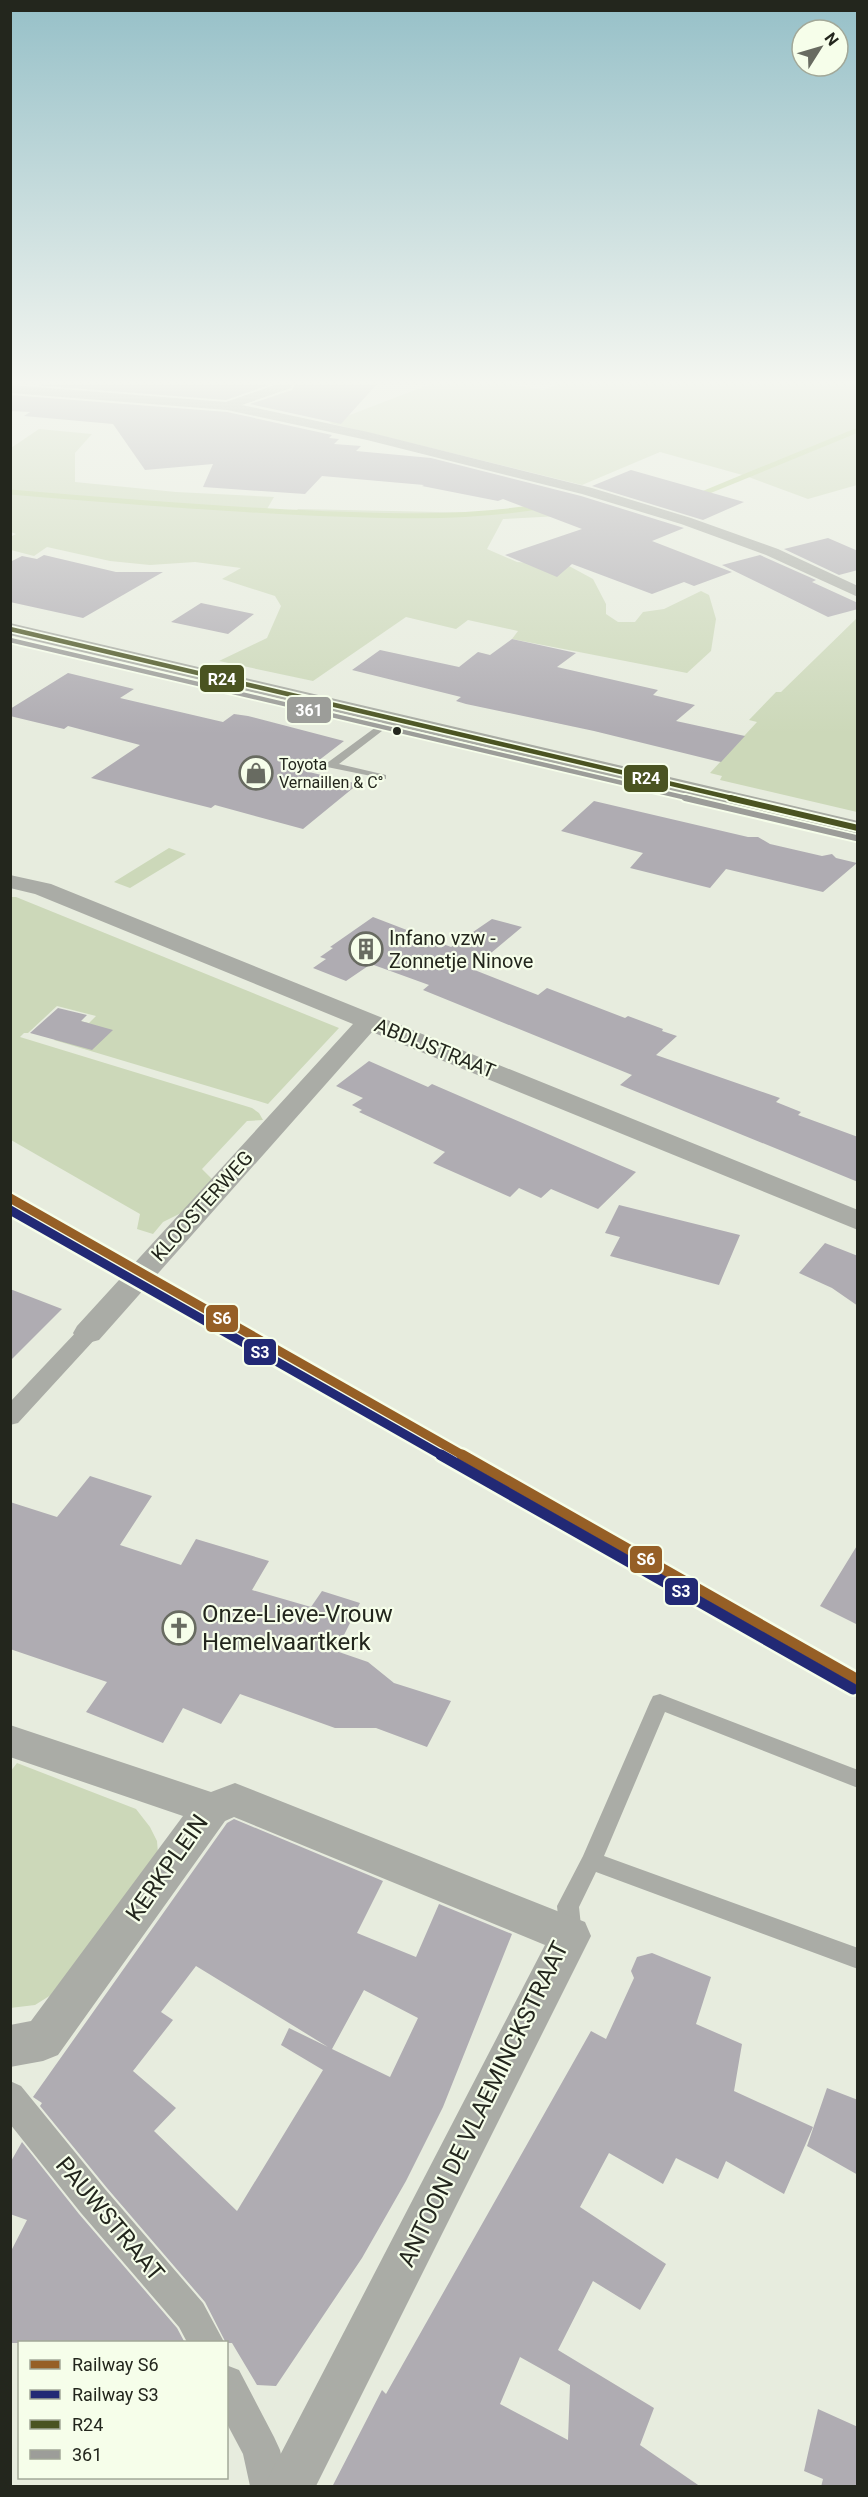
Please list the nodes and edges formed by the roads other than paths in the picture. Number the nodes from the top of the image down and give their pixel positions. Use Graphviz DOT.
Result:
graph roads {
  1 [pos="622,502"];
  2 [pos="858,592"];
  3 [pos="10,629"];
  4 [pos="391,718"];
  5 [pos="382,777"];
  6 [pos="858,828"];
  7 [pos="10,881"];
  8 [pos="369,1021"];
  9 [pos="858,1221"];
  10 [pos="88,1332"];
  11 [pos="10,1417"];
  12 [pos="10,1741"];
  13 [pos="858,1779"];
  14 [pos="211,1809"];
  15 [pos="591,1861"];
  16 [pos="571,1936"];
  17 [pos="858,1959"];
  18 [pos="10,2046"];
  19 [pos="10,2097"];
  20 [pos="205,2341"];
  21 [pos="228,2387"];
  22 [pos="269,2487"];
  23 [pos="289,2487"];
  1 -- 2 [label="street"];
  3 -- 4 [label="main road"];
  4 -- 5 [label="lane"];
  4 -- 6 [label="main road"];
  7 -- 8 [label="street, ABDIJSTRAAT"];
  8 -- 9 [label="street, ABDIJSTRAAT"];
  8 -- 10 [label="street, KLOOSTERWEG"];
  10 -- 11 [label="street, KLOOSTERWEG"];
  12 -- 14 [label="street, KERKPLEIN"];
  13 -- 15 [label="lane"];
  14 -- 16 [label="street, ANTOON DE VLAEMINCKSTRAAT"];
  14 -- 18 [label="street, KERKPLEIN"];
  15 -- 16 [label="lane"];
  15 -- 17 [label="lane"];
  16 -- 23 [label="street, ANTOON DE VLAEMINCKSTRAAT"];
  19 -- 20 [label="street, PAUWSTRAAT"];
  21 -- 22 [label="street"];
}
